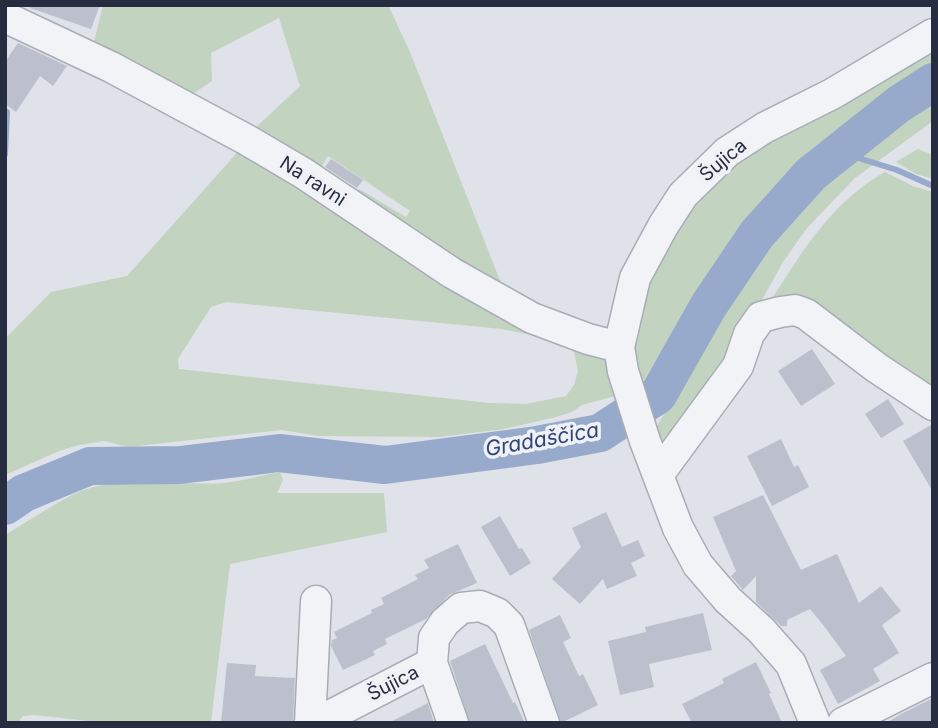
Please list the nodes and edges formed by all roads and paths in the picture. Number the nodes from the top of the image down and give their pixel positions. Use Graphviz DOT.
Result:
graph roads {
  1 [pos="5,17"];
  2 [pos="933,34"];
  3 [pos="621,359"];
  4 [pos="933,405"];
  5 [pos="658,475"];
  6 [pos="316,601"];
  7 [pos="432,663"];
  8 [pos="933,678"];
  9 [pos="310,723"];
  10 [pos="316,723"];
  11 [pos="453,723"];
  12 [pos="544,723"];
  13 [pos="815,723"];
  14 [pos="843,723"];
  1 -- 3 [label="street, Na ravni"];
  2 -- 3 [label="street, Šujica"];
  3 -- 5 [label="street"];
  4 -- 5 [label="street"];
  5 -- 13 [label="street"];
  6 -- 9 [label="street"];
  7 -- 10 [label="street, Šujica"];
  7 -- 11 [label="street, Šujica"];
  7 -- 12 [label="street, Šujica"];
  8 -- 14 [label="street"];
}
